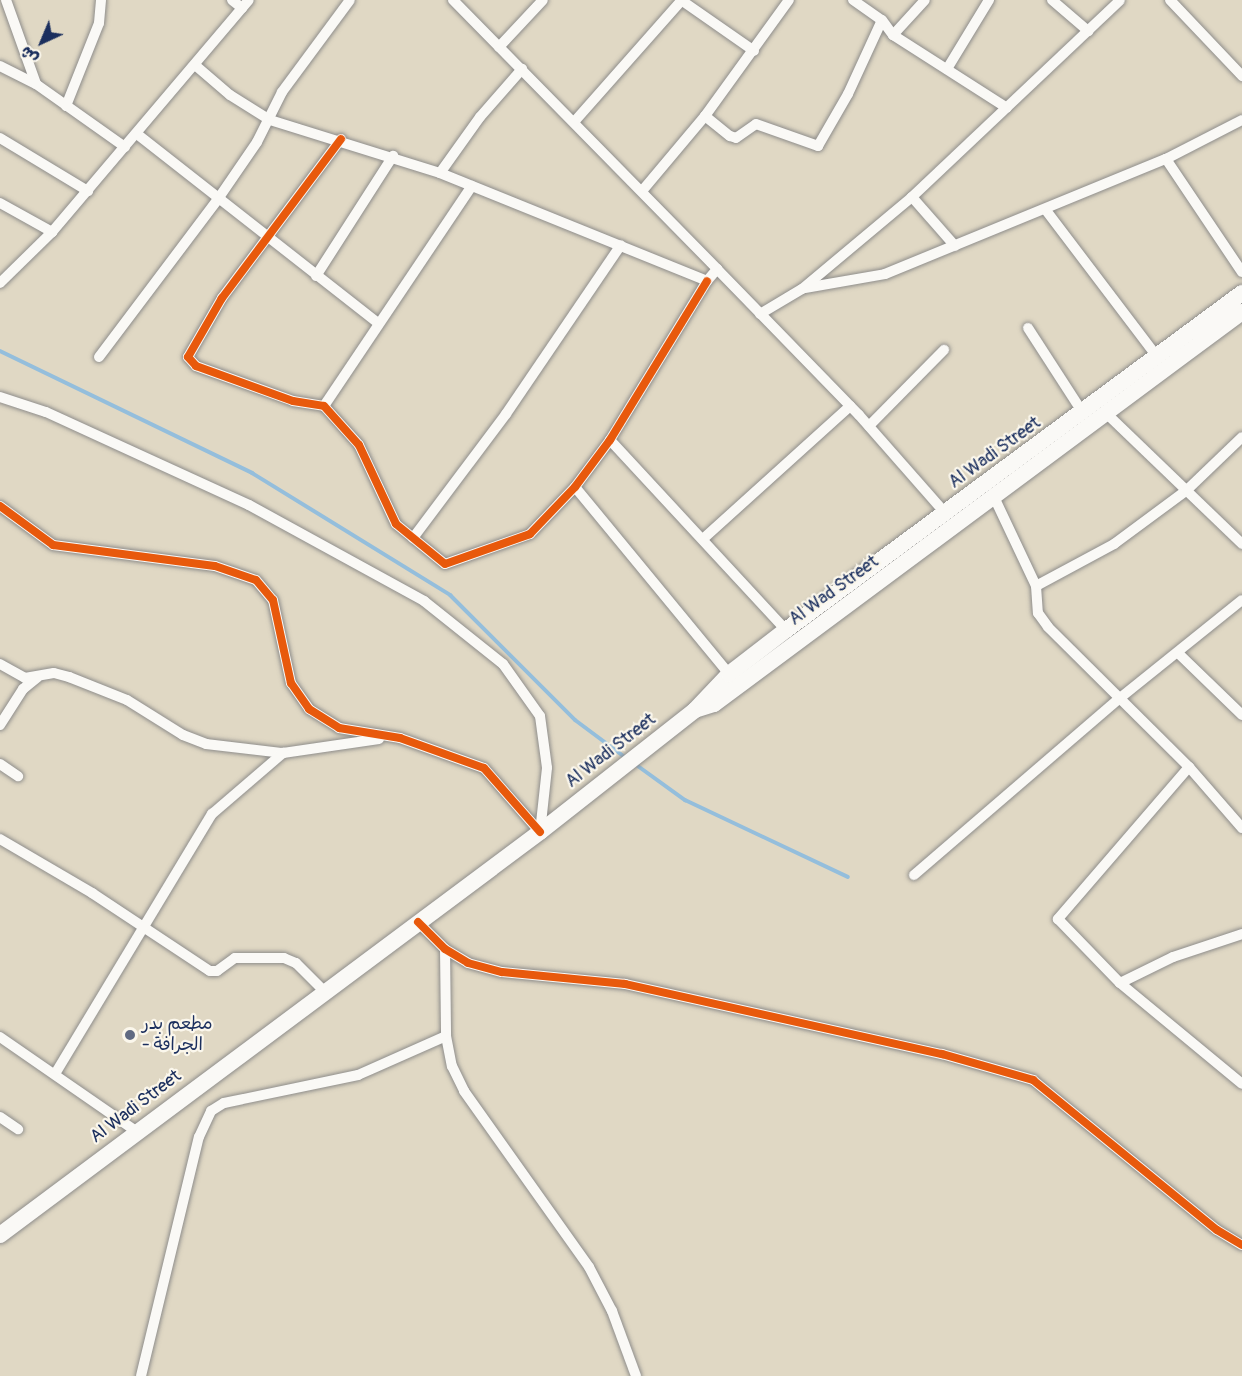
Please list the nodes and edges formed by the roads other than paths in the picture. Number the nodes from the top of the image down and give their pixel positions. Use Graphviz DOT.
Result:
graph roads {
  1 [pos="6,0"];
  2 [pos="101,0"];
  3 [pos="232,0"];
  4 [pos="350,0"];
  5 [pos="453,0"];
  6 [pos="543,0"];
  7 [pos="681,0"];
  8 [pos="789,0"];
  9 [pos="853,0"];
  10 [pos="925,0"];
  11 [pos="990,0"];
  12 [pos="1052,0"];
  13 [pos="1120,0"];
  14 [pos="1170,0"];
  15 [pos="246,4"];
  16 [pos="882,20"];
  17 [pos="1088,32"];
  18 [pos="893,35"];
  19 [pos="499,47"];
  20 [pos="754,51"];
  21 [pos="195,65"];
  22 [pos="0,66"];
  23 [pos="522,69"];
  24 [pos="947,69"];
  25 [pos="1242,76"];
  26 [pos="36,84"];
  27 [pos="66,106"];
  28 [pos="1007,108"];
  29 [pos="705,116"];
  30 [pos="270,120"];
  31 [pos="1242,120"];
  32 [pos="574,122"];
  33 [pos="137,134"];
  34 [pos="0,138"];
  35 [pos="341,139"];
  36 [pos="125,147"];
  37 [pos="393,156"];
  38 [pos="1166,159"];
  39 [pos="440,173"];
  40 [pos="472,186"];
  41 [pos="88,190"];
  42 [pos="642,191"];
  43 [pos="912,197"];
  44 [pos="218,199"];
  45 [pos="0,203"];
  46 [pos="1046,209"];
  47 [pos="52,232"];
  48 [pos="266,237"];
  49 [pos="621,244"];
  50 [pos="955,246"];
  51 [pos="717,269"];
  52 [pos="1242,272"];
  53 [pos="316,276"];
  54 [pos="707,281"];
  55 [pos="0,284"];
  56 [pos="802,289"];
  57 [pos="1242,293"];
  58 [pos="1242,312"];
  59 [pos="760,314"];
  60 [pos="378,323"];
  61 [pos="1028,328"];
  62 [pos="944,350"];
  63 [pos="99,357"];
  64 [pos="1158,358"];
  65 [pos="0,397"];
  66 [pos="324,406"];
  67 [pos="850,406"];
  68 [pos="1083,412"];
  69 [pos="1106,413"];
  70 [pos="869,426"];
  71 [pos="1242,437"];
  72 [pos="610,440"];
  73 [pos="575,487"];
  74 [pos="1187,490"];
  75 [pos="994,497"];
  76 [pos="0,506"];
  77 [pos="945,513"];
  78 [pos="413,538"];
  79 [pos="704,538"];
  80 [pos="1242,544"];
  81 [pos="1036,586"];
  82 [pos="1242,600"];
  83 [pos="786,630"];
  84 [pos="1178,653"];
  85 [pos="0,664"];
  86 [pos="43,674"];
  87 [pos="729,674"];
  88 [pos="1120,698"];
  89 [pos="695,710"];
  90 [pos="1242,715"];
  91 [pos="0,725"];
  92 [pos="400,738"];
  93 [pos="283,753"];
  94 [pos="0,764"];
  95 [pos="1189,767"];
  96 [pos="18,776"];
  97 [pos="1242,828"];
  98 [pos="540,832"];
  99 [pos="0,839"];
  100 [pos="914,875"];
  101 [pos="418,922"];
  102 [pos="142,926"];
  103 [pos="1242,934"];
  104 [pos="445,949"];
  105 [pos="1120,983"];
  106 [pos="324,991"];
  107 [pos="446,1036"];
  108 [pos="0,1037"];
  109 [pos="55,1074"];
  110 [pos="1242,1084"];
  111 [pos="0,1117"];
  112 [pos="18,1129"];
  113 [pos="136,1131"];
  114 [pos="0,1235"];
  115 [pos="1242,1245"];
  116 [pos="141,1376"];
  117 [pos="636,1376"];
  1 -- 26 [label="street"];
  2 -- 27 [label="street"];
  3 -- 15 [label="street"];
  4 -- 30 [label="street"];
  5 -- 19 [label="street"];
  6 -- 19 [label="street"];
  7 -- 20 [label="street"];
  7 -- 32 [label="street"];
  8 -- 20 [label="street"];
  9 -- 16 [label="street"];
  10 -- 18 [label="street"];
  11 -- 24 [label="street"];
  12 -- 17 [label="street"];
  13 -- 17 [label="street"];
  14 -- 25 [label="street"];
  15 -- 21 [label="street"];
  16 -- 18 [label="street"];
  16 -- 29 [label="street"];
  17 -- 28 [label="street"];
  18 -- 24 [label="street"];
  19 -- 23 [label="street"];
  20 -- 29 [label="street"];
  21 -- 30 [label="street"];
  21 -- 33 [label="street"];
  22 -- 26 [label="street"];
  23 -- 32 [label="street"];
  23 -- 39 [label="street"];
  24 -- 28 [label="street"];
  26 -- 27 [label="street"];
  27 -- 36 [label="street"];
  28 -- 43 [label="street"];
  29 -- 42 [label="street"];
  30 -- 35 [label="street"];
  30 -- 44 [label="street"];
  31 -- 38 [label="street"];
  32 -- 42 [label="street"];
  33 -- 36 [label="street"];
  33 -- 44 [label="street"];
  34 -- 41 [label="street"];
  35 -- 37 [label="street"];
  35 -- 48 [label="street"];
  36 -- 41 [label="street"];
  37 -- 39 [label="street"];
  37 -- 53 [label="street"];
  38 -- 46 [label="street"];
  38 -- 52 [label="street"];
  39 -- 40 [label="street"];
  40 -- 49 [label="street"];
  40 -- 60 [label="street"];
  41 -- 47 [label="street"];
  42 -- 51 [label="street"];
  43 -- 50 [label="street"];
  43 -- 56 [label="street"];
  44 -- 48 [label="street"];
  44 -- 63 [label="street"];
  45 -- 47 [label="street"];
  46 -- 50 [label="street"];
  46 -- 64 [label="street"];
  47 -- 55 [label="street"];
  48 -- 53 [label="street"];
  48 -- 66 [label="street"];
  49 -- 54 [label="street"];
  49 -- 78 [label="street"];
  50 -- 56 [label="street"];
  51 -- 54 [label="street"];
  51 -- 59 [label="street"];
  53 -- 60 [label="street"];
  54 -- 72 [label="street"];
  56 -- 59 [label="street"];
  57 -- 64 [label="main road, Al Wadi Street"];
  58 -- 69 [label="main road, Al Wadi Street"];
  59 -- 67 [label="street"];
  60 -- 66 [label="street"];
  61 -- 68 [label="street"];
  62 -- 70 [label="street"];
  64 -- 68 [label="main road, Al Wadi Street"];
  65 -- 98 [label="street"];
  66 -- 78 [label="street"];
  67 -- 70 [label="street"];
  67 -- 79 [label="street"];
  68 -- 77 [label="main road, Al Wadi Street"];
  69 -- 74 [label="street"];
  69 -- 75 [label="main road, Al Wadi Street"];
  70 -- 77 [label="street"];
  71 -- 74 [label="street"];
  72 -- 73 [label="street"];
  72 -- 79 [label="street"];
  73 -- 78 [label="street"];
  73 -- 87 [label="street"];
  74 -- 80 [label="street"];
  74 -- 81 [label="street"];
  75 -- 81 [label="street"];
  75 -- 89 [label="main road, Al Wad Street"];
  76 -- 92 [label="street"];
  77 -- 83 [label="main road, Al Wadi Street"];
  79 -- 83 [label="street"];
  81 -- 88 [label="street"];
  82 -- 84 [label="street"];
  83 -- 87 [label="main road, Al Wadi Street"];
  84 -- 88 [label="street"];
  84 -- 90 [label="street"];
  85 -- 86 [label="street"];
  86 -- 91 [label="street"];
  86 -- 93 [label="street"];
  87 -- 89 [label="main road, Al Wadi Street"];
  88 -- 95 [label="street"];
  88 -- 100 [label="street"];
  89 -- 98 [label="main road, Al Wadi Street"];
  92 -- 93 [label="street"];
  92 -- 98 [label="street"];
  93 -- 102 [label="street"];
  94 -- 96 [label="street"];
  95 -- 97 [label="street"];
  95 -- 105 [label="street"];
  98 -- 101 [label="main road, Al Wadi Street"];
  99 -- 102 [label="street"];
  101 -- 104 [label="street"];
  101 -- 106 [label="main road, Al Wadi Street"];
  102 -- 106 [label="street"];
  102 -- 109 [label="street"];
  103 -- 105 [label="street"];
  104 -- 107 [label="street"];
  104 -- 115 [label="street"];
  105 -- 110 [label="street"];
  106 -- 113 [label="main road, Al Wadi Street"];
  107 -- 116 [label="street"];
  107 -- 117 [label="street"];
  108 -- 109 [label="street"];
  109 -- 113 [label="street"];
  111 -- 112 [label="street"];
  113 -- 114 [label="main road, Al Wadi Street"];
}
